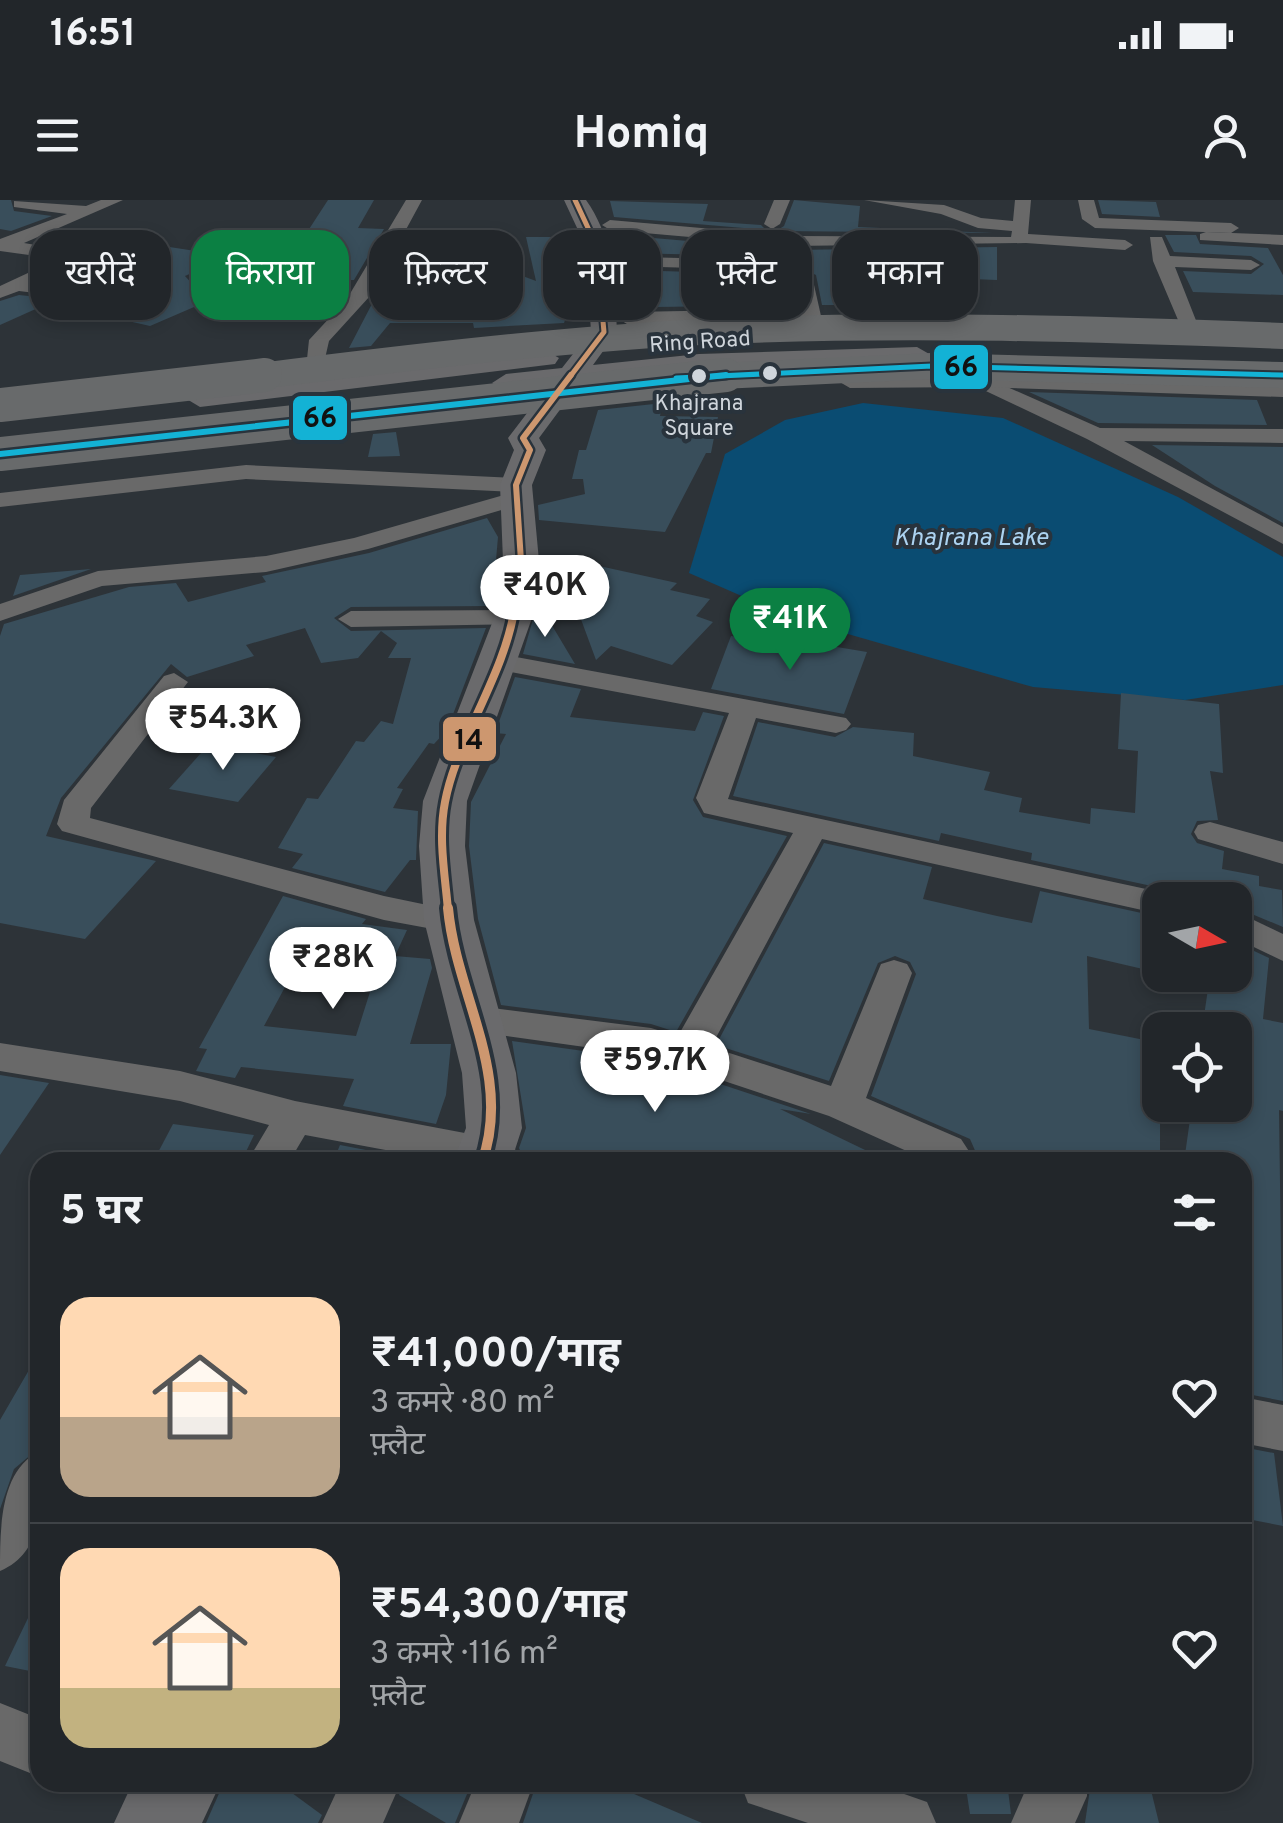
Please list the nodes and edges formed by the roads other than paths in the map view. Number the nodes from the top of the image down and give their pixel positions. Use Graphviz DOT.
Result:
graph roads {
  1 [pos="115,200"];
  2 [pos="414,200"];
  3 [pos="575,200"];
  4 [pos="597,200"];
  5 [pos="782,200"];
  6 [pos="872,200"];
  7 [pos="1023,200"];
  8 [pos="1086,200"];
  9 [pos="25,202"];
  10 [pos="87,211"];
  11 [pos="0,212"];
  12 [pos="772,224"];
  13 [pos="1231,228"];
  14 [pos="596,230"];
  15 [pos="604,230"];
  16 [pos="1019,233"];
  17 [pos="1283,240"];
  18 [pos="1156,242"];
  19 [pos="661,244"];
  20 [pos="2,246"];
  21 [pos="30,251"];
  22 [pos="1260,290"];
  23 [pos="350,308"];
  24 [pos="812,316"];
  25 [pos="832,316"];
  26 [pos="978,318"];
  27 [pos="611,320"];
  28 [pos="782,320"];
  29 [pos="1188,323"];
  30 [pos="1283,326"];
  31 [pos="1283,336"];
  32 [pos="612,343"];
  33 [pos="1283,348"];
  34 [pos="317,359"];
  35 [pos="699,362"];
  36 [pos="1283,365"];
  37 [pos="570,375"];
  38 [pos="1283,376"];
  39 [pos="978,380"];
  40 [pos="1283,390"];
  41 [pos="0,392"];
  42 [pos="549,403"];
  43 [pos="0,405"];
  44 [pos="0,419"];
  45 [pos="1096,434"];
  46 [pos="1243,435"];
  47 [pos="1283,436"];
  48 [pos="0,440"];
  49 [pos="0,454"];
  50 [pos="1283,457"];
  51 [pos="0,466"];
  52 [pos="520,478"];
  53 [pos="0,500"];
  54 [pos="1283,537"];
  55 [pos="0,614"];
  56 [pos="513,618"];
  57 [pos="351,619"];
  58 [pos="500,662"];
  59 [pos="174,682"];
  60 [pos="745,708"];
  61 [pos="836,724"];
  62 [pos="813,826"];
  63 [pos="1210,832"];
  64 [pos="1283,854"];
  65 [pos="1142,900"];
  66 [pos="450,920"];
  67 [pos="1252,932"];
  68 [pos="1283,949"];
  69 [pos="894,973"];
  70 [pos="476,1020"];
  71 [pos="688,1053"];
  72 [pos="0,1057"];
  73 [pos="843,1105"];
  74 [pos="295,1117"];
  75 [pos="274,1152"];
  76 [pos="458,1152"];
  77 [pos="491,1152"];
  78 [pos="943,1152"];
  79 [pos="1252,1422"];
  80 [pos="1283,1428"];
  81 [pos="30,1492"];
  82 [pos="0,1545"];
  83 [pos="0,1732"];
  84 [pos="30,1744"];
  85 [pos="367,1792"];
  86 [pos="501,1792"];
  87 [pos="802,1792"];
  88 [pos="1058,1792"];
  89 [pos="352,1823"];
  90 [pos="489,1823"];
  91 [pos="906,1823"];
  92 [pos="1040,1823"];
  1 -- 10 [label="street"];
  2 -- 23 [label="street"];
  3 -- 14 [label="main road"];
  4 -- 15 [label="main road"];
  5 -- 12 [label="street"];
  6 -- 16 [label="street"];
  7 -- 16 [label="street"];
  8 -- 18 [label="street"];
  9 -- 10 [label="street"];
  9 -- 11 [label="street"];
  10 -- 20 [label="street"];
  13 -- 18 [label="street"];
  16 -- 18 [label="street"];
  16 -- 19 [label="street"];
  17 -- 18 [label="street"];
  18 -- 22 [label="street"];
  18 -- 29 [label="street"];
  20 -- 21 [label="street"];
  23 -- 34 [label="street"];
  24 -- 25 [label="street"];
  26 -- 29 [label="street"];
  27 -- 32 [label="main road"];
  28 -- 32 [label="street"];
  29 -- 30 [label="street"];
  31 -- 43 [label="main road, Ring Road, bridge"];
  32 -- 33 [label="main road, Ring Road"];
  32 -- 34 [label="street"];
  32 -- 35 [label="main road, Ring Road"];
  32 -- 37 [label="main road, Ring Road"];
  32 -- 44 [label="main road, Ring Road"];
  32 -- 52 [label="main road"];
  34 -- 41 [label="street"];
  35 -- 36 [label="main road, Ring Road"];
  35 -- 39 [label="street"];
  37 -- 42 [label="main road"];
  37 -- 48 [label="main road, Ring Road"];
  38 -- 49 [label="main road, Ring Road, bridge"];
  39 -- 40 [label="street"];
  39 -- 45 [label="street"];
  42 -- 51 [label="street"];
  42 -- 52 [label="main road"];
  45 -- 46 [label="street"];
  45 -- 54 [label="street"];
  46 -- 47 [label="street"];
  46 -- 50 [label="street"];
  52 -- 53 [label="street"];
  52 -- 55 [label="street"];
  52 -- 56 [label="main road"];
  56 -- 57 [label="street"];
  56 -- 58 [label="main road"];
  58 -- 60 [label="street"];
  58 -- 66 [label="main road"];
  59 -- 66 [label="street"];
  60 -- 61 [label="street"];
  60 -- 62 [label="street"];
  62 -- 65 [label="street"];
  62 -- 71 [label="street"];
  63 -- 64 [label="street"];
  66 -- 70 [label="main road"];
  67 -- 68 [label="street"];
  69 -- 73 [label="street"];
  70 -- 71 [label="street"];
  70 -- 77 [label="main road"];
  71 -- 73 [label="street"];
  72 -- 74 [label="street"];
  73 -- 78 [label="street"];
  74 -- 75 [label="street"];
  74 -- 76 [label="street"];
  79 -- 80 [label="street"];
  81 -- 82 [label="street"];
  83 -- 84 [label="street"];
  85 -- 89 [label="street"];
  86 -- 90 [label="street"];
  87 -- 91 [label="street"];
  88 -- 92 [label="street"];
}
